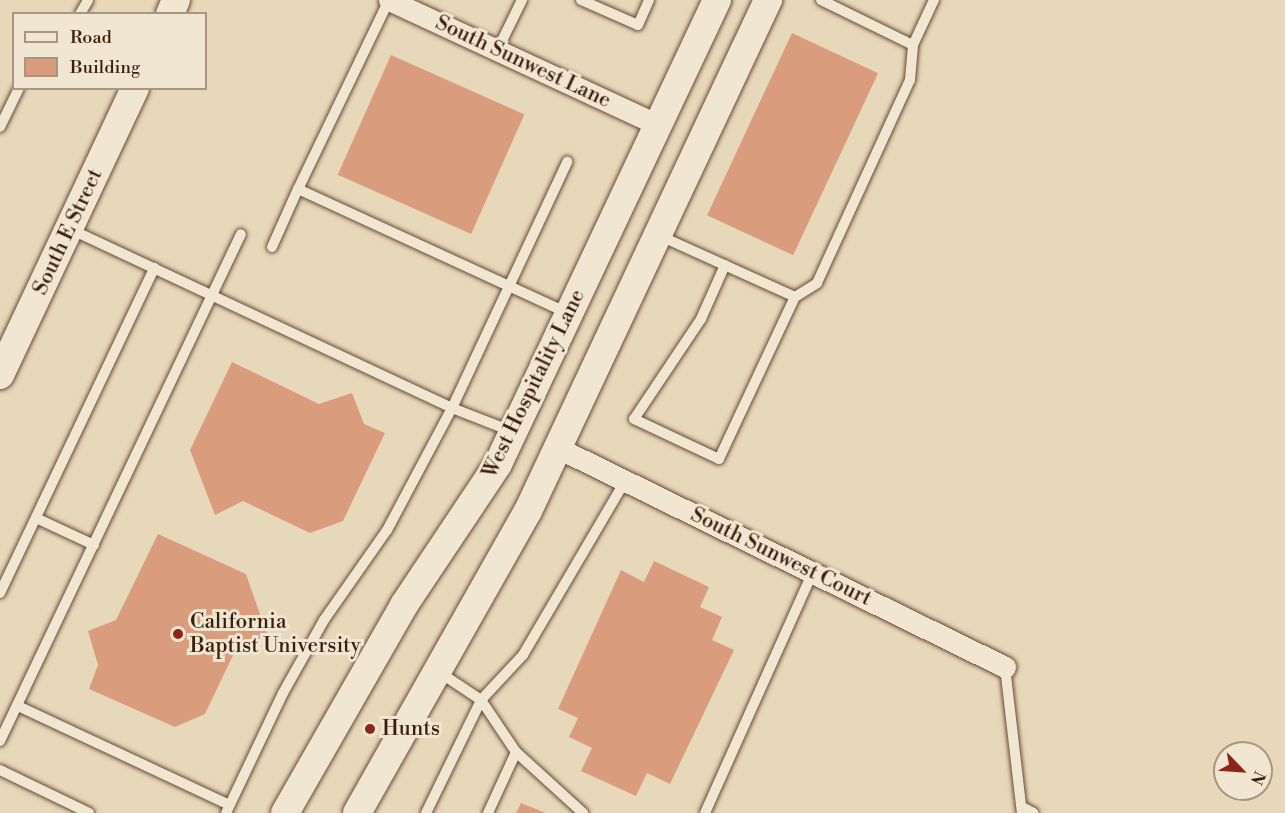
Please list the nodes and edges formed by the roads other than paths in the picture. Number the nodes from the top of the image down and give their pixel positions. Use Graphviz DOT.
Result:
graph roads {
  1 [pos="389,0"];
  2 [pos="522,0"];
  3 [pos="581,0"];
  4 [pos="650,0"];
  5 [pos="717,0"];
  6 [pos="768,0"];
  7 [pos="934,0"];
  8 [pos="827,1"];
  9 [pos="913,45"];
  10 [pos="497,51"];
  11 [pos="18,90"];
  12 [pos="134,90"];
  13 [pos="658,125"];
  14 [pos="0,127"];
  15 [pos="567,162"];
  16 [pos="298,189"];
  17 [pos="70,229"];
  18 [pos="241,234"];
  19 [pos="658,235"];
  20 [pos="272,247"];
  21 [pos="725,265"];
  22 [pos="154,268"];
  23 [pos="508,286"];
  24 [pos="211,295"];
  25 [pos="795,297"];
  26 [pos="569,314"];
  27 [pos="8,338"];
  28 [pos="0,375"];
  29 [pos="452,408"];
  30 [pos="514,432"];
  31 [pos="558,448"];
  32 [pos="625,481"];
  33 [pos="36,518"];
  34 [pos="94,545"];
  35 [pos="813,572"];
  36 [pos="0,593"];
  37 [pos="1005,666"];
  38 [pos="437,670"];
  39 [pos="481,700"];
  40 [pos="18,705"];
  41 [pos="0,741"];
  42 [pos="516,752"];
  43 [pos="0,770"];
  44 [pos="228,809"];
  45 [pos="1022,810"];
  46 [pos="89,813"];
  47 [pos="285,813"];
  48 [pos="357,813"];
  49 [pos="426,813"];
  50 [pos="488,813"];
  51 [pos="583,813"];
  52 [pos="705,813"];
  53 [pos="1034,813"];
  1 -- 10 [label="street, South Sunwest Lane"];
  1 -- 16 [label="lane"];
  2 -- 10 [label="lane"];
  3 -- 4 [label="lane"];
  5 -- 13 [label="main road, West Hospitality Lane"];
  6 -- 19 [label="main road"];
  7 -- 9 [label="lane"];
  8 -- 9 [label="lane"];
  9 -- 25 [label="lane"];
  10 -- 13 [label="street, South Sunwest Lane"];
  11 -- 14 [label="lane"];
  12 -- 17 [label="main road, South E Street"];
  13 -- 26 [label="main road, West Hospitality Lane"];
  15 -- 23 [label="lane"];
  16 -- 20 [label="lane"];
  16 -- 23 [label="lane"];
  17 -- 22 [label="lane"];
  17 -- 27 [label="main road, South E Street"];
  18 -- 24 [label="lane"];
  19 -- 21 [label="lane"];
  19 -- 31 [label="main road"];
  21 -- 25 [label="lane"];
  21 -- 25 [label="lane"];
  22 -- 24 [label="lane"];
  22 -- 33 [label="lane"];
  23 -- 26 [label="lane"];
  23 -- 29 [label="lane"];
  24 -- 29 [label="lane"];
  24 -- 34 [label="lane"];
  26 -- 30 [label="main road, West Hospitality Lane"];
  27 -- 28 [label="main road, South E Street"];
  29 -- 30 [label="lane"];
  29 -- 44 [label="lane"];
  30 -- 47 [label="main road, West Hospitality Lane"];
  31 -- 32 [label="street, South Sunwest Court"];
  31 -- 38 [label="main road"];
  32 -- 35 [label="street, South Sunwest Court"];
  32 -- 39 [label="lane"];
  33 -- 34 [label="lane"];
  33 -- 36 [label="lane"];
  34 -- 40 [label="lane"];
  35 -- 37 [label="street, South Sunwest Court"];
  35 -- 52 [label="lane"];
  37 -- 45 [label="lane"];
  38 -- 39 [label="lane"];
  38 -- 48 [label="main road"];
  39 -- 42 [label="lane"];
  39 -- 49 [label="lane"];
  40 -- 41 [label="lane"];
  40 -- 44 [label="lane"];
  42 -- 50 [label="lane"];
  42 -- 51 [label="lane"];
  43 -- 46 [label="lane"];
  45 -- 53 [label="lane"];
}
